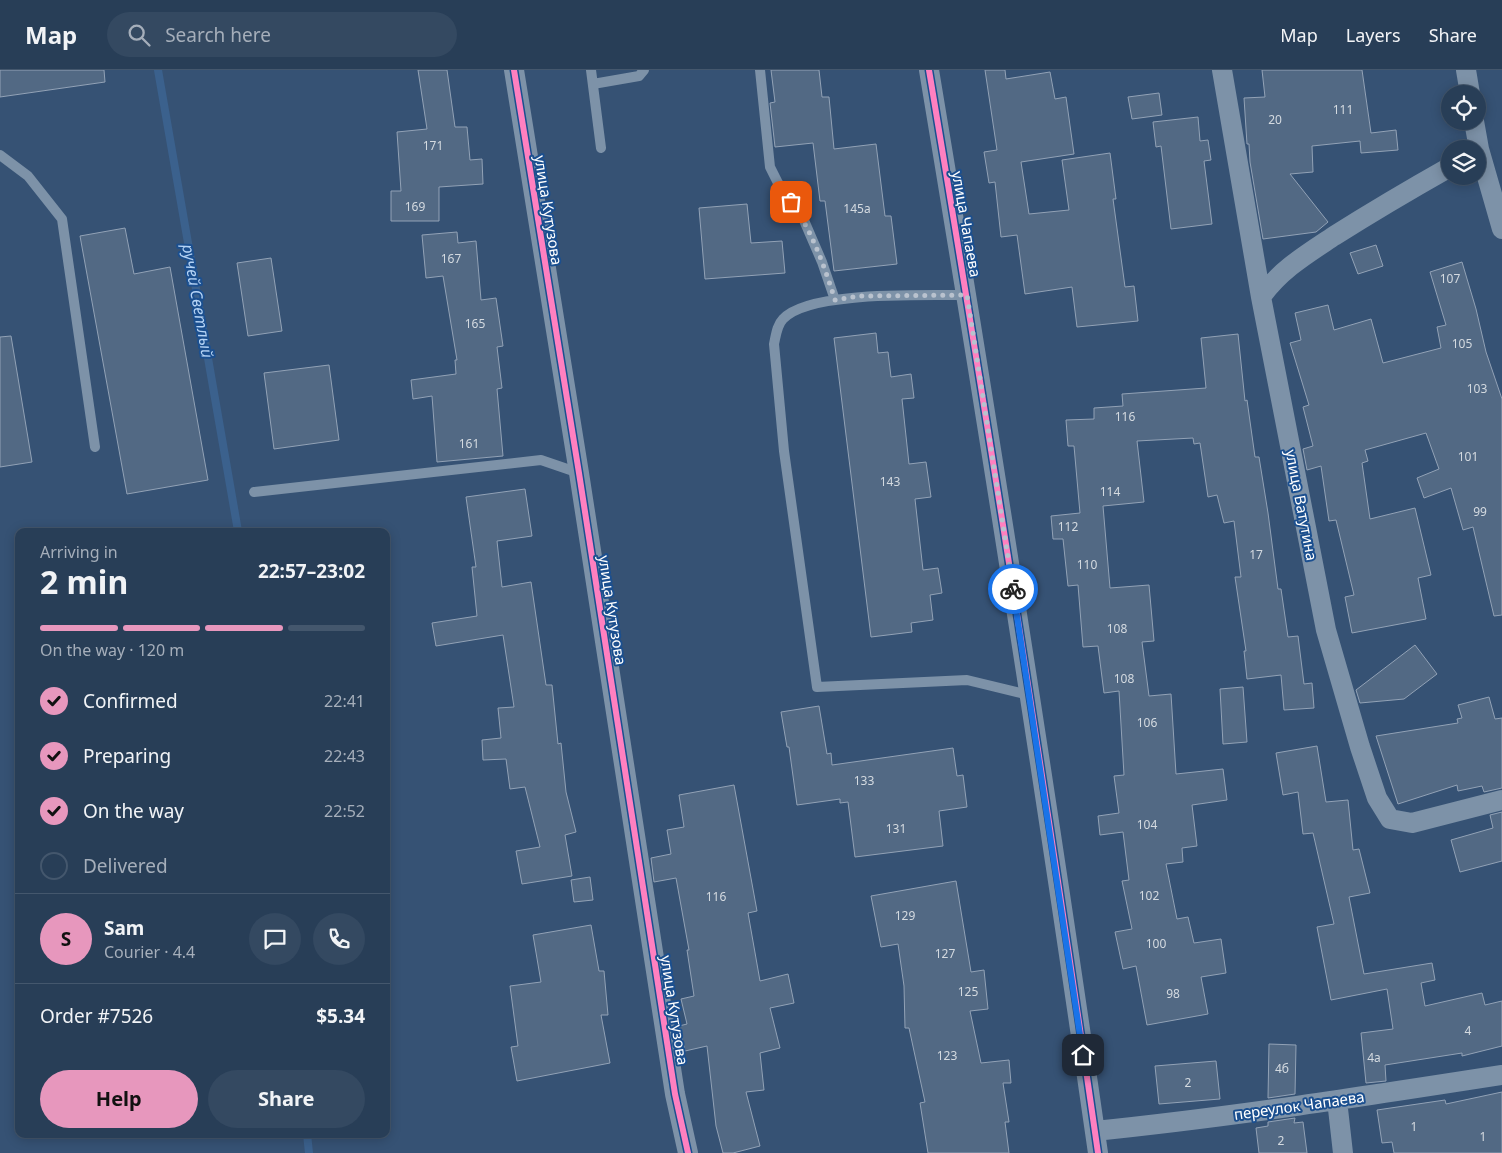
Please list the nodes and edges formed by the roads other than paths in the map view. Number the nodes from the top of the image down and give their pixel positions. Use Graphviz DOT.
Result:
graph roads {
  1 [pos="514,70"];
  2 [pos="591,70"];
  3 [pos="644,70"];
  4 [pos="760,70"];
  5 [pos="929,70"];
  6 [pos="1222,70"];
  7 [pos="1466,70"];
  8 [pos="593,84"];
  9 [pos="1468,85"];
  10 [pos="601,148"];
  11 [pos="0,155"];
  12 [pos="1441,171"];
  13 [pos="1486,176"];
  14 [pos="1502,229"];
  15 [pos="967,295"];
  16 [pos="1260,297"];
  17 [pos="835,300"];
  18 [pos="94,448"];
  19 [pos="579,473"];
  20 [pos="254,492"];
  21 [pos="1030,695"];
  22 [pos="1502,800"];
  23 [pos="1502,1075"];
  24 [pos="1337,1100"];
  25 [pos="1095,1131"];
  26 [pos="688,1153"];
  27 [pos="1098,1153"];
  28 [pos="1343,1153"];
  1 -- 19 [label="street, улица Кутузова"];
  2 -- 8 [label="lane"];
  3 -- 8 [label="lane"];
  4 -- 17 [label="lane"];
  5 -- 15 [label="street, улица Чапаева"];
  6 -- 16 [label="street, улица Ватутина"];
  7 -- 9 [label="street"];
  8 -- 10 [label="lane"];
  11 -- 18 [label="lane"];
  12 -- 16 [label="street"];
  13 -- 14 [label="street"];
  15 -- 17 [label="lane"];
  15 -- 21 [label="street, улица Чапаева"];
  16 -- 22 [label="street, улица Ватутина"];
  17 -- 21 [label="lane"];
  19 -- 20 [label="lane"];
  19 -- 26 [label="street, улица Кутузова"];
  21 -- 25 [label="street, улица Чапаева"];
  23 -- 24 [label="street, переулок Чапаева"];
  24 -- 25 [label="street, переулок Чапаева"];
  24 -- 28 [label="street"];
  25 -- 27 [label="street, улица Чапаева"];
}
